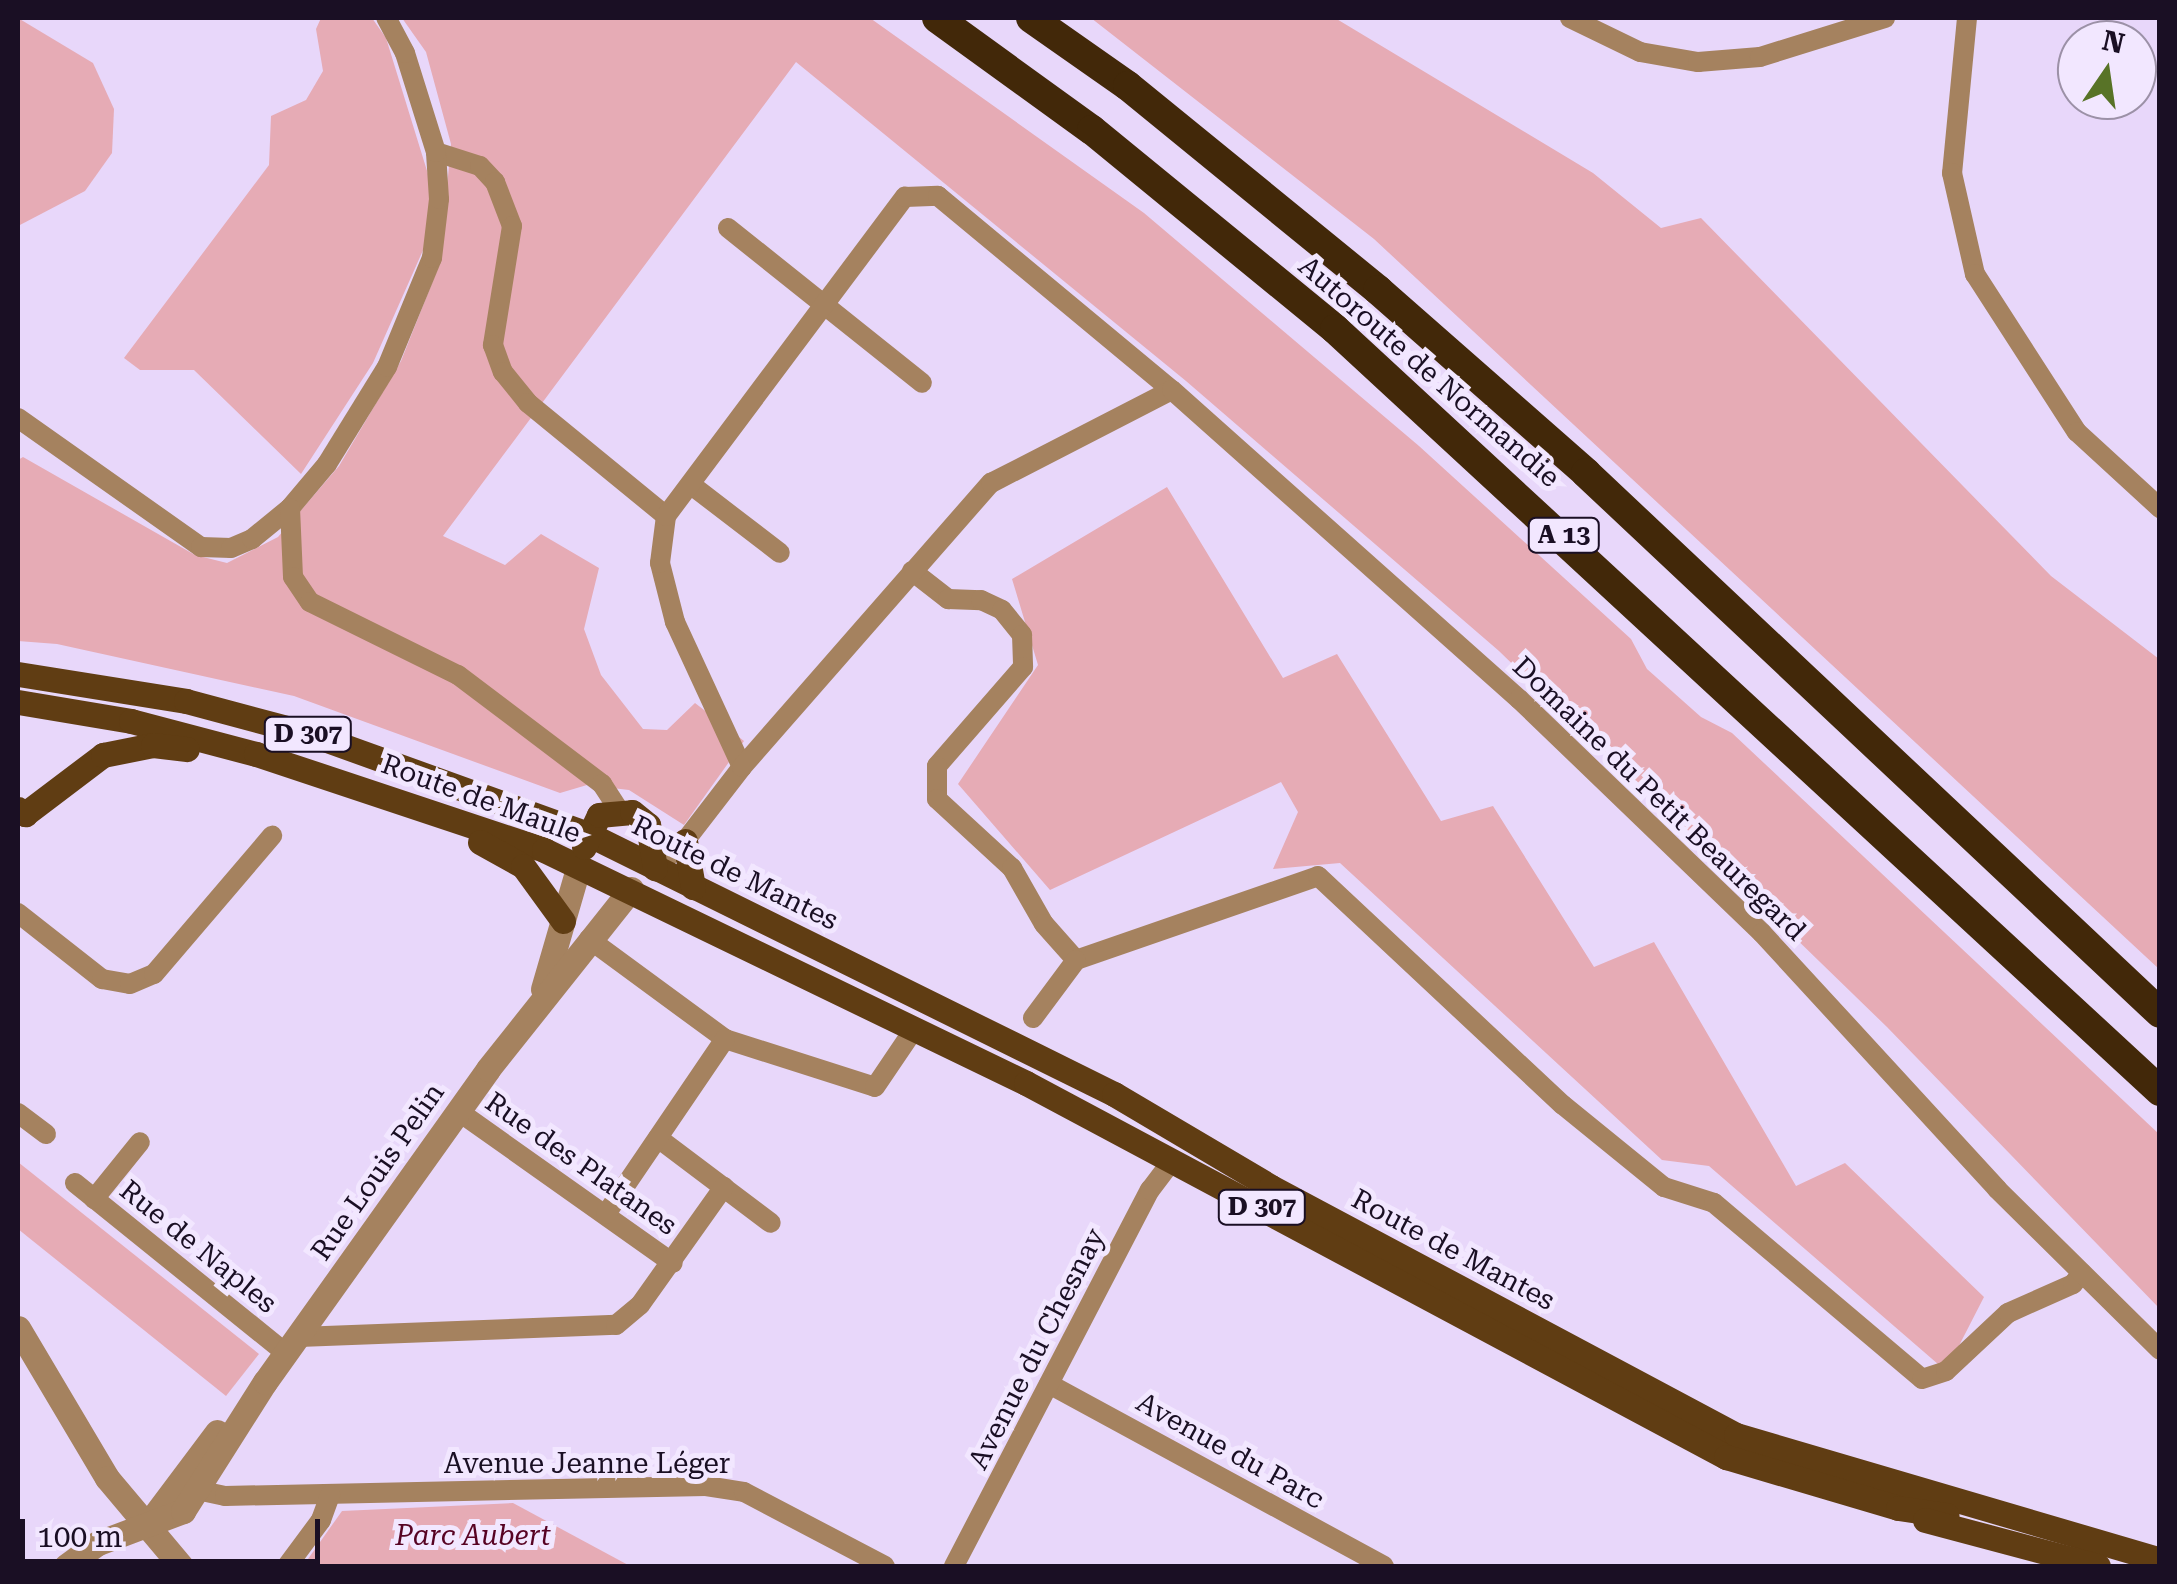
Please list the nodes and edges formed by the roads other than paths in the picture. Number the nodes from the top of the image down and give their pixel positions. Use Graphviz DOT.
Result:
graph roads {
  1 [pos="386,18"];
  2 [pos="937,18"];
  3 [pos="1031,18"];
  4 [pos="1570,18"];
  5 [pos="1885,18"];
  6 [pos="1967,18"];
  7 [pos="436,152"];
  8 [pos="728,228"];
  9 [pos="824,304"];
  10 [pos="922,382"];
  11 [pos="1172,390"];
  12 [pos="18,418"];
  13 [pos="694,486"];
  14 [pos="290,508"];
  15 [pos="2160,508"];
  16 [pos="666,516"];
  17 [pos="780,553"];
  18 [pos="912,572"];
  19 [pos="18,674"];
  20 [pos="18,702"];
  21 [pos="256,754"];
  22 [pos="742,766"];
  23 [pos="618,809"];
  24 [pos="447,816"];
  25 [pos="20,817"];
  26 [pos="588,834"];
  27 [pos="272,836"];
  28 [pos="685,841"];
  29 [pos="578,865"];
  30 [pos="654,868"];
  31 [pos="693,887"];
  32 [pos="631,889"];
  33 [pos="18,912"];
  34 [pos="563,921"];
  35 [pos="589,940"];
  36 [pos="1076,960"];
  37 [pos="540,999"];
  38 [pos="2160,1013"];
  39 [pos="1034,1018"];
  40 [pos="915,1028"];
  41 [pos="725,1039"];
  42 [pos="2160,1091"];
  43 [pos="458,1110"];
  44 [pos="18,1113"];
  45 [pos="46,1134"];
  46 [pos="658,1138"];
  47 [pos="140,1142"];
  48 [pos="1173,1160"];
  49 [pos="75,1183"];
  50 [pos="724,1187"];
  51 [pos="94,1199"];
  52 [pos="606,1214"];
  53 [pos="771,1223"];
  54 [pos="672,1263"];
  55 [pos="2082,1274"];
  56 [pos="18,1328"];
  57 [pos="292,1345"];
  58 [pos="2160,1350"];
  59 [pos="1046,1390"];
  60 [pos="189,1488"];
  61 [pos="330,1495"];
  62 [pos="1898,1508"];
  63 [pos="147,1526"];
  64 [pos="2073,1533"];
  65 [pos="2160,1546"];
  66 [pos="2160,1563"];
  67 [pos="66,1566"];
  68 [pos="81,1566"];
  69 [pos="166,1566"];
  70 [pos="181,1566"];
  71 [pos="287,1566"];
  72 [pos="886,1566"];
  73 [pos="954,1566"];
  74 [pos="1384,1566"];
  75 [pos="2098,1566"];
  1 -- 7 [label="street"];
  2 -- 42 [label="highway, Autoroute de Normandie / A 13"];
  3 -- 38 [label="highway, Autoroute de Normandie / A 13"];
  4 -- 5 [label="street"];
  6 -- 15 [label="street"];
  7 -- 14 [label="street"];
  7 -- 16 [label="street"];
  8 -- 9 [label="street"];
  9 -- 10 [label="street"];
  9 -- 11 [label="street, Domaine du Petit Beauregard"];
  9 -- 13 [label="street, Domaine du Petit Beauregard"];
  11 -- 18 [label="street"];
  11 -- 55 [label="street, Domaine du Petit Beauregard"];
  12 -- 14 [label="street"];
  13 -- 16 [label="street, Domaine du Petit Beauregard"];
  13 -- 17 [label="street"];
  14 -- 23 [label="street"];
  16 -- 22 [label="street"];
  18 -- 22 [label="street"];
  18 -- 36 [label="street"];
  19 -- 26 [label="main road, Route de Maule / D 307"];
  20 -- 21 [label="main road, Route de Maule / D 307"];
  21 -- 24 [label="main road, Route de Maule / D 307"];
  21 -- 25 [label="main road"];
  22 -- 28 [label="street"];
  23 -- 26 [label="main road"];
  23 -- 30 [label="main road"];
  24 -- 29 [label="main road, Route de Maule / D 307"];
  24 -- 34 [label="main road"];
  26 -- 29 [label="main road"];
  26 -- 30 [label="main road, Route de Mantes / D 307"];
  27 -- 33 [label="street"];
  28 -- 30 [label="street"];
  28 -- 31 [label="main road"];
  29 -- 32 [label="main road, Route de Maule / D 307"];
  29 -- 34 [label="street, Rue Louis Pelin"];
  30 -- 31 [label="main road, Route de Mantes / D 307"];
  30 -- 32 [label="main road"];
  31 -- 64 [label="main road, Route de Mantes / D 307"];
  32 -- 35 [label="street, Rue Louis Pelin"];
  32 -- 40 [label="main road, Route de Mantes / D 307"];
  34 -- 37 [label="street, Rue Louis Pelin"];
  35 -- 37 [label="street, Rue Louis Pelin"];
  35 -- 41 [label="street"];
  36 -- 39 [label="street"];
  36 -- 55 [label="street"];
  37 -- 43 [label="street, Rue Louis Pelin"];
  40 -- 41 [label="street"];
  40 -- 48 [label="main road, Route de Mantes / D 307"];
  41 -- 46 [label="street"];
  43 -- 52 [label="street, Rue des Platanes"];
  43 -- 57 [label="street, Rue Louis Pelin"];
  44 -- 45 [label="street"];
  46 -- 50 [label="street"];
  46 -- 52 [label="street"];
  47 -- 51 [label="street"];
  48 -- 59 [label="street, Avenue du Chesnay"];
  48 -- 62 [label="main road, Route de Mantes / D 307"];
  49 -- 51 [label="street, Rue de Naples"];
  50 -- 53 [label="street"];
  50 -- 54 [label="street"];
  51 -- 57 [label="street, Rue de Naples"];
  52 -- 54 [label="street, Rue des Platanes"];
  54 -- 57 [label="street"];
  55 -- 58 [label="street, Domaine du Petit Beauregard"];
  56 -- 63 [label="street"];
  57 -- 60 [label="street, Rue Louis Pelin"];
  59 -- 73 [label="street, Avenue du Chesnay"];
  59 -- 74 [label="street, Avenue du Parc"];
  60 -- 61 [label="street, Avenue Jeanne Léger"];
  60 -- 63 [label="street, Rue Louis Pelin"];
  61 -- 71 [label="street"];
  61 -- 72 [label="street, Avenue Jeanne Léger"];
  62 -- 66 [label="main road, Route de Mantes / D 307"];
  62 -- 75 [label="main road, D 307"];
  63 -- 67 [label="street"];
  63 -- 68 [label="street, Rue Louis Pelin"];
  63 -- 69 [label="street"];
  63 -- 70 [label="street"];
  64 -- 65 [label="main road"];
  64 -- 66 [label="main road, Route de Mantes / D 307"];
}
